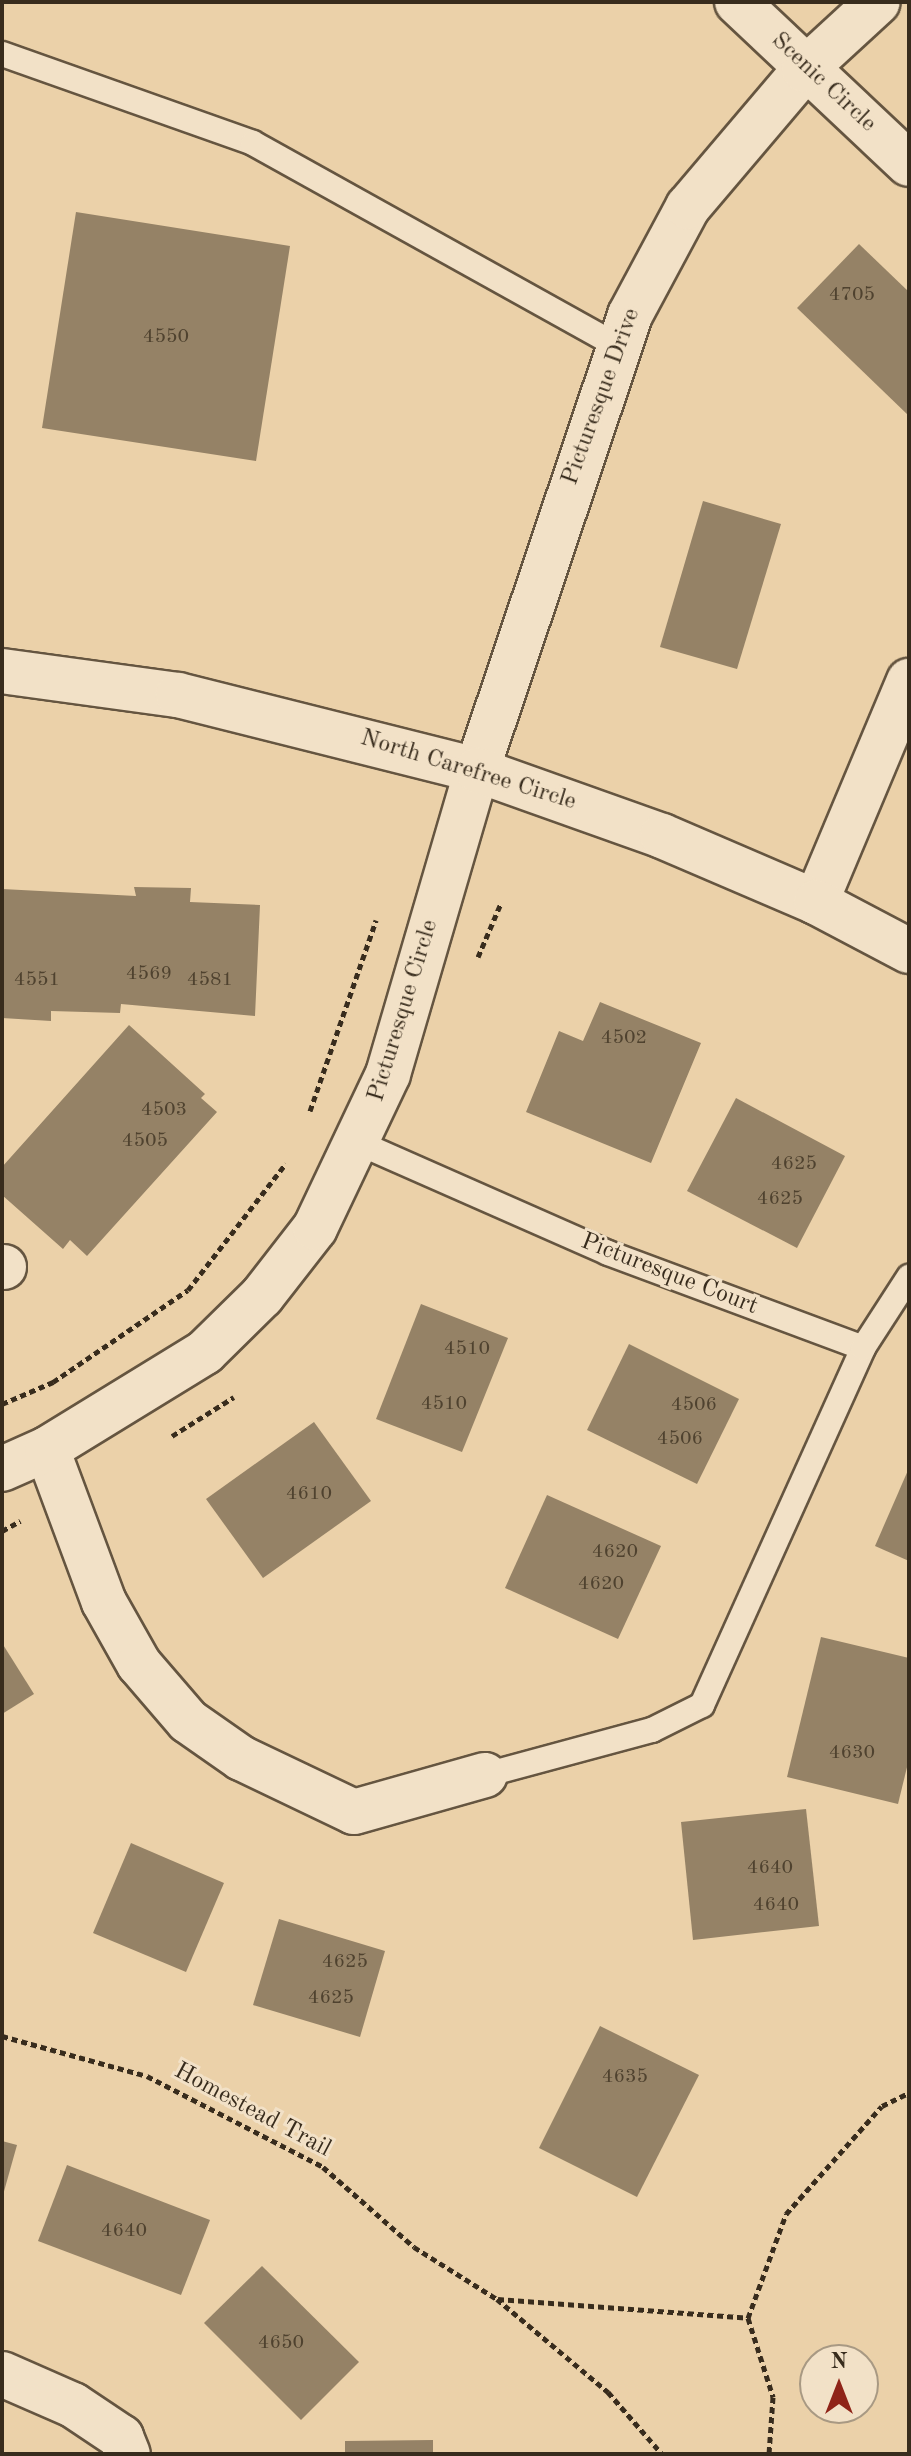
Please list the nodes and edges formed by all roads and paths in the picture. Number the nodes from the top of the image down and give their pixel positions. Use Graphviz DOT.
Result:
graph roads {
  1 [pos="737,2"];
  2 [pos="878,2"];
  3 [pos="2,54"];
  4 [pos="804,70"];
  5 [pos="909,164"];
  6 [pos="618,346"];
  7 [pos="2,671"];
  8 [pos="909,681"];
  9 [pos="477,770"];
  10 [pos="816,902"];
  11 [pos="379,913"];
  12 [pos="909,951"];
  13 [pos="308,1119"];
  14 [pos="359,1143"];
  15 [pos="297,1149"];
  16 [pos="909,1277"];
  17 [pos="863,1348"];
  18 [pos="2,1404"];
  19 [pos="47,1449"];
  20 [pos="2,1469"];
  21 [pos="485,1775"];
  22 [pos="2,2036"];
  23 [pos="909,2093"];
  24 [pos="497,2299"];
  25 [pos="748,2318"];
  26 [pos="2,2374"];
  27 [pos="128,2454"];
  28 [pos="662,2454"];
  29 [pos="769,2454"];
  1 -- 4 [label="street, Scenic Circle"];
  2 -- 4 [label="street, Picturesque Drive"];
  3 -- 6 [label="lane"];
  4 -- 5 [label="street, Scenic Circle"];
  4 -- 6 [label="street, Picturesque Drive"];
  6 -- 9 [label="street, Picturesque Drive"];
  7 -- 9 [label="street, North Carefree Circle"];
  8 -- 10 [label="street"];
  9 -- 10 [label="street, North Carefree Circle"];
  9 -- 14 [label="street, Picturesque Circle"];
  10 -- 12 [label="street, North Carefree Circle"];
  11 -- 13 [label="path"];
  14 -- 17 [label="lane, Picturesque Court"];
  14 -- 19 [label="street, Picturesque Circle"];
  15 -- 18 [label="path"];
  16 -- 17 [label="lane"];
  17 -- 21 [label="lane"];
  19 -- 20 [label="street, Picturesque Circle"];
  19 -- 21 [label="street"];
  22 -- 24 [label="path, Homestead Trail"];
  23 -- 25 [label="path"];
  24 -- 25 [label="path, Homestead Trail"];
  24 -- 28 [label="path, Homestead Trail"];
  25 -- 29 [label="path"];
  26 -- 27 [label="street"];
}
